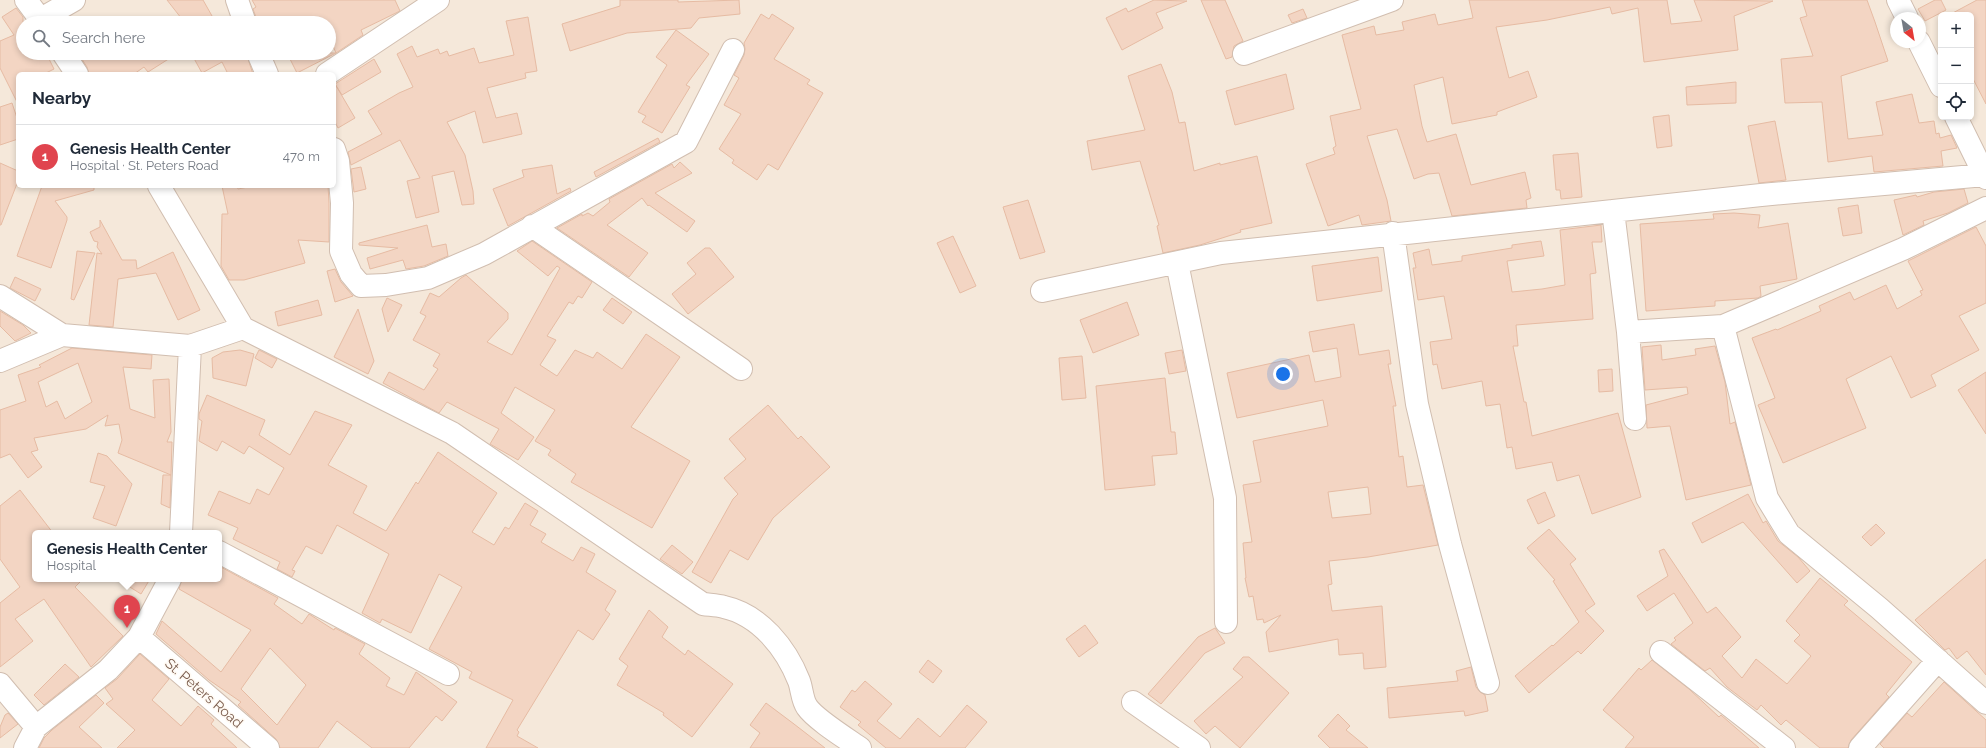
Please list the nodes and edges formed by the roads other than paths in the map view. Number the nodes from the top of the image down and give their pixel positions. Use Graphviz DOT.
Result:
graph roads {
  1 [pos="26,0"];
  2 [pos="74,0"];
  3 [pos="237,0"];
  4 [pos="438,0"];
  5 [pos="1392,0"];
  6 [pos="1898,0"];
  7 [pos="1904,12"];
  8 [pos="38,16"];
  9 [pos="50,16"];
  10 [pos="243,16"];
  11 [pos="1922,48"];
  12 [pos="733,50"];
  13 [pos="1244,54"];
  14 [pos="68,60"];
  15 [pos="261,60"];
  16 [pos="76,72"];
  17 [pos="266,72"];
  18 [pos="330,72"];
  19 [pos="1940,84"];
  20 [pos="1957,120"];
  21 [pos="336,155"];
  22 [pos="1985,176"];
  23 [pos="160,188"];
  24 [pos="1986,208"];
  25 [pos="1613,211"];
  26 [pos="532,226"];
  27 [pos="1394,233"];
  28 [pos="1177,262"];
  29 [pos="1042,291"];
  30 [pos="0,296"];
  31 [pos="1723,326"];
  32 [pos="243,328"];
  33 [pos="1628,332"];
  34 [pos="62,335"];
  35 [pos="190,346"];
  36 [pos="0,360"];
  37 [pos="741,369"];
  38 [pos="1635,419"];
  39 [pos="182,530"];
  40 [pos="222,554"];
  41 [pos="168,582"];
  42 [pos="1226,622"];
  43 [pos="139,637"];
  44 [pos="1660,652"];
  45 [pos="1938,660"];
  46 [pos="448,674"];
  47 [pos="1488,683"];
  48 [pos="0,684"];
  49 [pos="1133,702"];
  50 [pos="1986,703"];
  51 [pos="36,727"];
  52 [pos="25,748"];
  53 [pos="268,748"];
  54 [pos="860,748"];
  55 [pos="1199,748"];
  56 [pos="1784,748"];
  57 [pos="1860,748"];
  1 -- 8 [label="street"];
  2 -- 9 [label="street"];
  3 -- 10 [label="street"];
  4 -- 18 [label="street"];
  5 -- 13 [label="street"];
  6 -- 7 [label="street"];
  11 -- 19 [label="street"];
  12 -- 26 [label="street"];
  14 -- 16 [label="street"];
  15 -- 17 [label="street"];
  20 -- 22 [label="street"];
  21 -- 26 [label="street"];
  22 -- 25 [label="street"];
  23 -- 32 [label="street"];
  24 -- 31 [label="street"];
  25 -- 27 [label="street"];
  25 -- 33 [label="street"];
  26 -- 37 [label="street"];
  27 -- 28 [label="street"];
  27 -- 47 [label="street"];
  28 -- 29 [label="street"];
  28 -- 42 [label="street"];
  30 -- 34 [label="street"];
  31 -- 33 [label="street"];
  31 -- 45 [label="street"];
  32 -- 35 [label="street"];
  32 -- 54 [label="street"];
  33 -- 38 [label="street"];
  34 -- 35 [label="street"];
  34 -- 36 [label="street"];
  35 -- 39 [label="street"];
  40 -- 46 [label="street"];
  41 -- 43 [label="street"];
  43 -- 51 [label="street"];
  43 -- 53 [label="street, St. Peters Road"];
  44 -- 56 [label="street"];
  45 -- 50 [label="street"];
  45 -- 57 [label="street"];
  48 -- 51 [label="street"];
  49 -- 55 [label="street"];
  51 -- 52 [label="street"];
}
